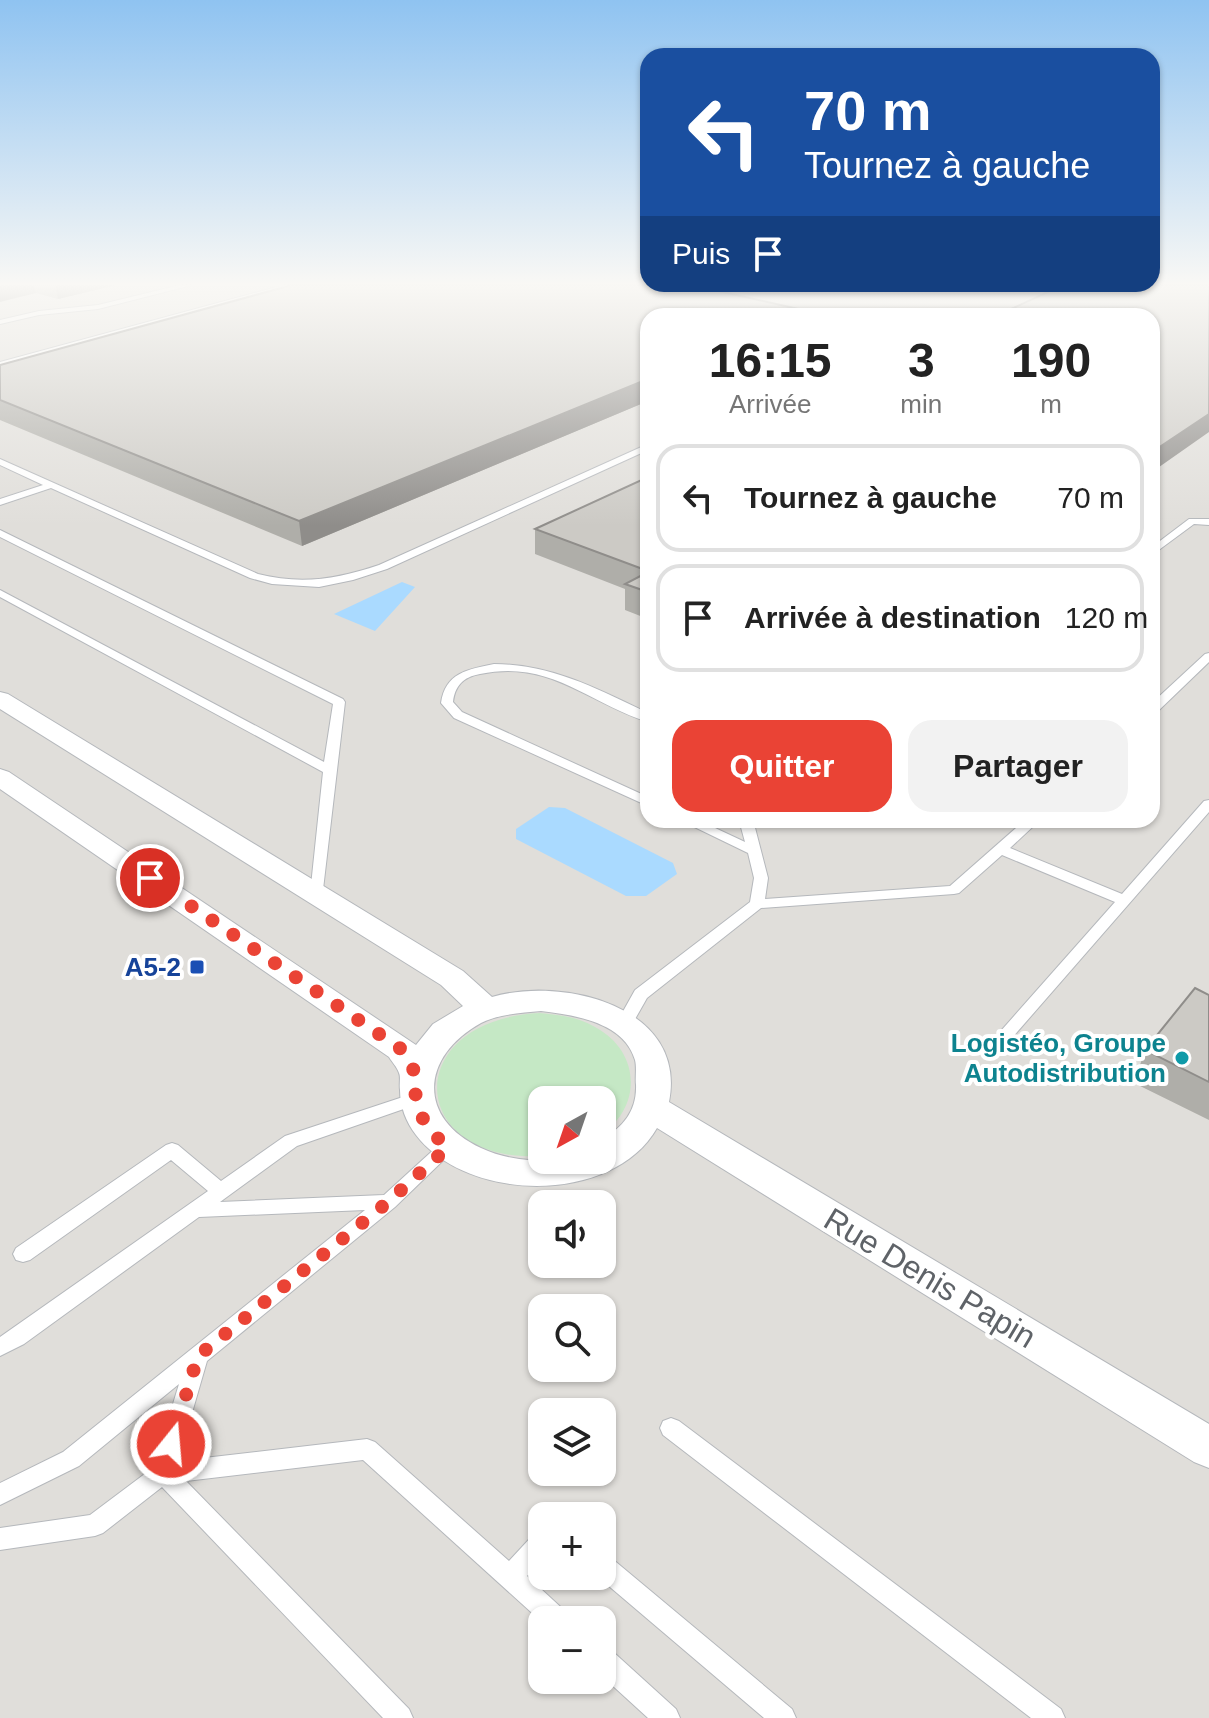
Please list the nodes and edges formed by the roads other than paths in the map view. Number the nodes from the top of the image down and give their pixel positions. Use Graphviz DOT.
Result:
graph roads {
  1 [pos="640,451"];
  2 [pos="0,462"];
  3 [pos="51,485"];
  4 [pos="0,502"];
  5 [pos="1209,522"];
  6 [pos="0,533"];
  7 [pos="1160,546"];
  8 [pos="0,593"];
  9 [pos="1209,656"];
  10 [pos="0,699"];
  11 [pos="1160,702"];
  12 [pos="640,714"];
  13 [pos="329,770"];
  14 [pos="0,777"];
  15 [pos="640,798"];
  16 [pos="1209,804"];
  17 [pos="704,828"];
  18 [pos="747,828"];
  19 [pos="1024,828"];
  20 [pos="1001,849"];
  21 [pos="751,850"];
  22 [pos="317,895"];
  23 [pos="1124,900"];
  24 [pos="757,904"];
  25 [pos="484,1008"];
  26 [pos="624,1024"];
  27 [pos="992,1050"];
  28 [pos="416,1086"];
  29 [pos="651,1108"];
  30 [pos="447,1148"];
  31 [pos="616,1148"];
  32 [pos="528,1174"];
  33 [pos="221,1192"];
  34 [pos="388,1202"];
  35 [pos="195,1210"];
  36 [pos="23,1254"];
  37 [pos="0,1347"];
  38 [pos="198,1356"];
  39 [pos="671,1428"];
  40 [pos="1209,1448"];
  41 [pos="163,1473"];
  42 [pos="0,1494"];
  43 [pos="0,1539"];
  44 [pos="528,1557"];
  45 [pos="510,1577"];
  46 [pos="616,1577"];
  47 [pos="542,1606"];
  48 [pos="616,1672"];
  49 [pos="400,1718"];
  50 [pos="667,1718"];
  51 [pos="783,1718"];
  52 [pos="1052,1718"];
  1 -- 3 [label="lane"];
  2 -- 3 [label="lane"];
  3 -- 4 [label="lane"];
  5 -- 7 [label="lane"];
  6 -- 13 [label="lane"];
  8 -- 13 [label="lane"];
  9 -- 11 [label="lane"];
  10 -- 22 [label="street"];
  12 -- 15 [label="lane"];
  13 -- 22 [label="lane"];
  14 -- 28 [label="street"];
  16 -- 23 [label="lane"];
  17 -- 21 [label="lane"];
  18 -- 21 [label="lane"];
  19 -- 20 [label="lane"];
  20 -- 23 [label="lane"];
  20 -- 24 [label="lane"];
  21 -- 24 [label="lane"];
  22 -- 25 [label="street"];
  23 -- 27 [label="lane"];
  24 -- 26 [label="lane"];
  25 -- 26 [label="street"];
  25 -- 28 [label="street"];
  26 -- 29 [label="street"];
  28 -- 30 [label="street"];
  28 -- 33 [label="lane"];
  29 -- 31 [label="street"];
  29 -- 40 [label="street, Rue Denis Papin"];
  30 -- 32 [label="street"];
  30 -- 34 [label="lane"];
  33 -- 35 [label="lane"];
  33 -- 36 [label="lane"];
  34 -- 35 [label="lane"];
  34 -- 38 [label="lane"];
  35 -- 37 [label="lane"];
  38 -- 41 [label="lane"];
  38 -- 42 [label="lane"];
  39 -- 52 [label="lane"];
  41 -- 43 [label="lane"];
  41 -- 45 [label="lane"];
  41 -- 49 [label="lane"];
  44 -- 45 [label="lane"];
  45 -- 47 [label="lane"];
  46 -- 51 [label="lane"];
  48 -- 50 [label="lane"];
}
